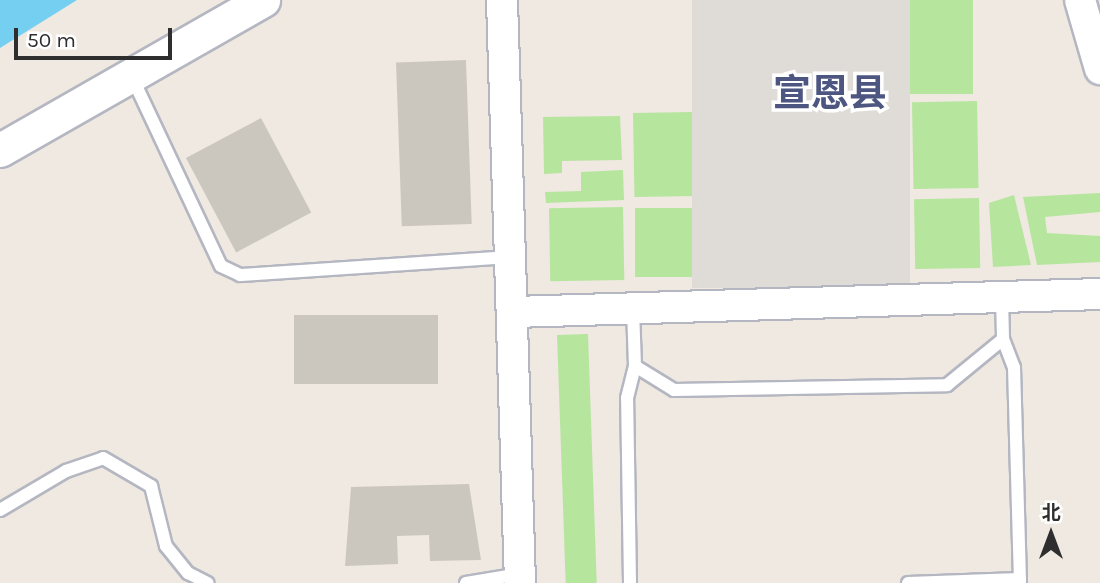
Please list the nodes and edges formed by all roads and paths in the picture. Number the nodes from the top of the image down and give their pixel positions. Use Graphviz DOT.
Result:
graph roads {
  1 [pos="263,0"];
  2 [pos="502,0"];
  3 [pos="1080,0"];
  4 [pos="1100,69"];
  5 [pos="131,75"];
  6 [pos="0,150"];
  7 [pos="512,257"];
  8 [pos="1100,294"];
  9 [pos="1002,297"];
  10 [pos="633,308"];
  11 [pos="514,312"];
  12 [pos="1003,339"];
  13 [pos="635,366"];
  14 [pos="0,510"];
  15 [pos="520,579"];
  16 [pos="1020,581"];
  17 [pos="208,583"];
  18 [pos="466,583"];
  19 [pos="630,583"];
  20 [pos="908,583"];
  1 -- 5 [label="main road"];
  2 -- 7 [label="street"];
  3 -- 4 [label="street"];
  5 -- 6 [label="main road"];
  5 -- 7 [label="lane"];
  7 -- 11 [label="street"];
  8 -- 9 [label="street"];
  9 -- 10 [label="street"];
  9 -- 12 [label="lane"];
  10 -- 11 [label="street"];
  10 -- 13 [label="lane"];
  11 -- 15 [label="street"];
  12 -- 13 [label="lane"];
  12 -- 16 [label="lane"];
  13 -- 19 [label="lane"];
  14 -- 17 [label="lane"];
  15 -- 18 [label="lane"];
  16 -- 20 [label="lane"];
}
